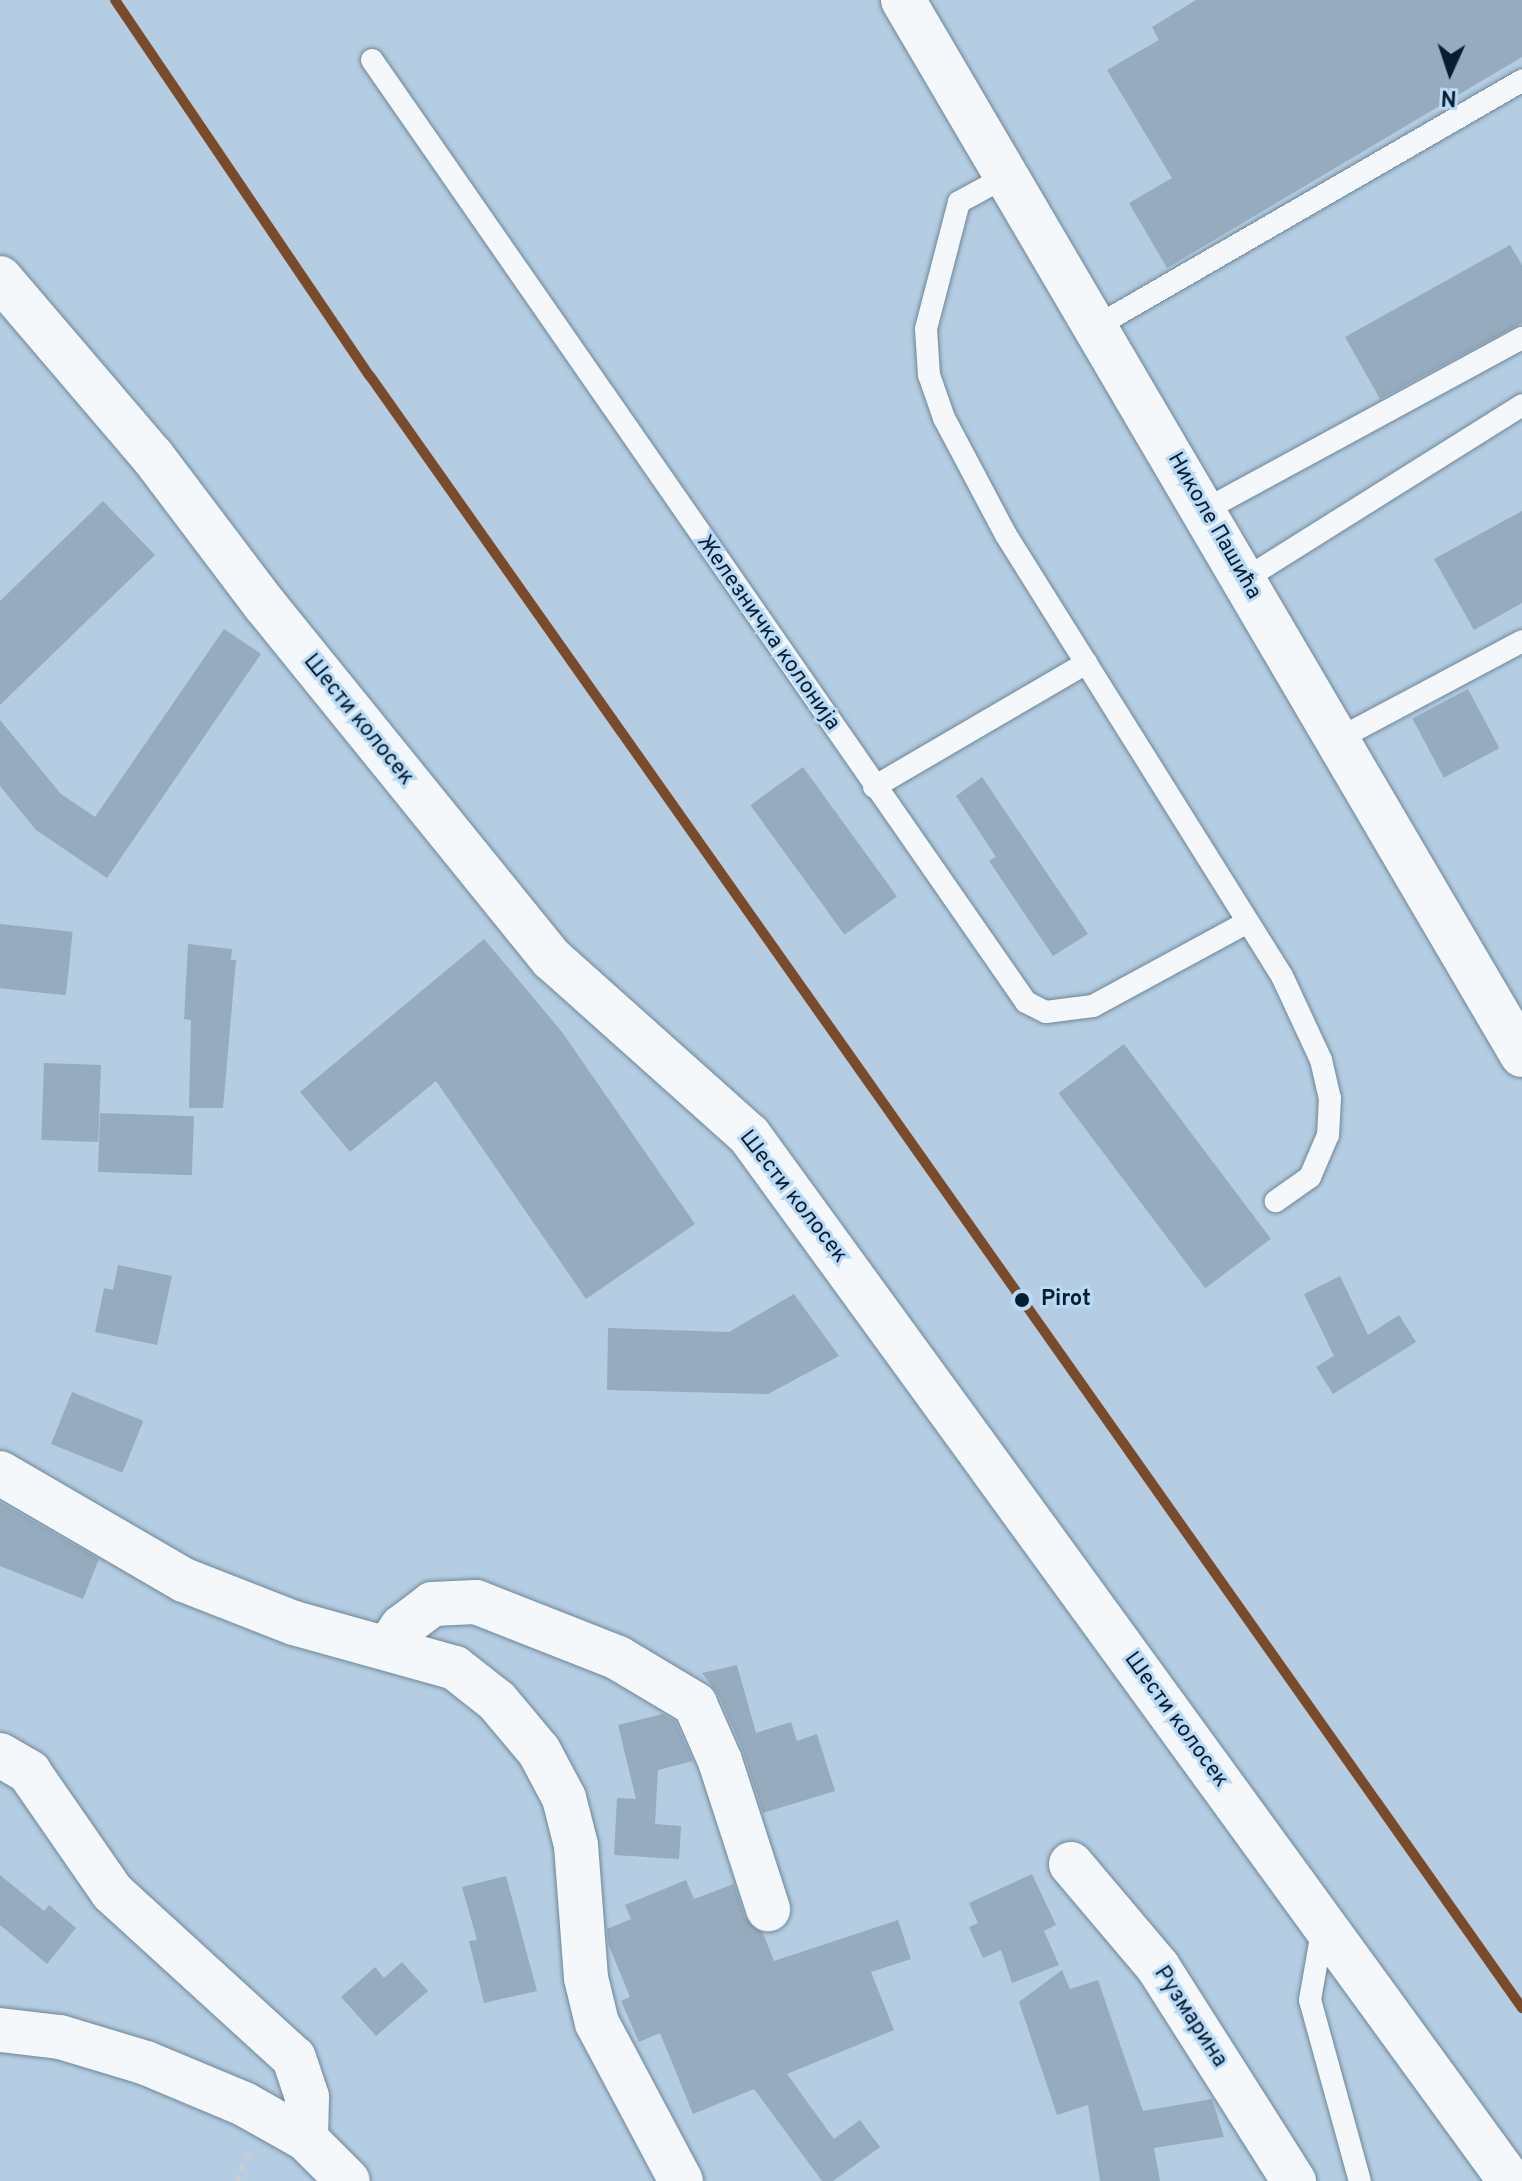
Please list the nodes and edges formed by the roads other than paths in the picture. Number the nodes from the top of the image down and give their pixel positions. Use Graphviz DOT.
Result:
graph roads {
  1 [pos="903,0"];
  2 [pos="372,60"];
  3 [pos="1522,81"];
  4 [pos="1009,175"];
  5 [pos="0,278"];
  6 [pos="1097,326"];
  7 [pos="1522,338"];
  8 [pos="1522,405"];
  9 [pos="1205,510"];
  10 [pos="1245,579"];
  11 [pos="1522,641"];
  12 [pos="1086,663"];
  13 [pos="1338,739"];
  14 [pos="874,787"];
  15 [pos="1248,922"];
  16 [pos="1522,1055"];
  17 [pos="1276,1201"];
  18 [pos="0,1473"];
  19 [pos="389,1646"];
  20 [pos="0,1755"];
  21 [pos="1071,1864"];
  22 [pos="768,1909"];
  23 [pos="1324,1923"];
  24 [pos="0,2030"];
  25 [pos="306,2139"];
  26 [pos="348,2181"];
  27 [pos="681,2181"];
  28 [pos="1294,2181"];
  29 [pos="1360,2181"];
  30 [pos="1510,2181"];
  1 -- 4 [label="street, Николе Пашића"];
  2 -- 14 [label="lane, Железничка колонија"];
  3 -- 6 [label="lane"];
  4 -- 6 [label="street, Николе Пашића"];
  4 -- 12 [label="lane"];
  5 -- 23 [label="street, Шести колосек"];
  6 -- 9 [label="street, Николе Пашића"];
  7 -- 9 [label="lane"];
  8 -- 10 [label="lane"];
  9 -- 10 [label="street, Николе Пашића"];
  10 -- 13 [label="street, Николе Пашића"];
  11 -- 13 [label="lane"];
  12 -- 14 [label="lane"];
  12 -- 15 [label="lane"];
  13 -- 16 [label="street, Николе Пашића"];
  14 -- 15 [label="lane, Железничка колонија"];
  15 -- 17 [label="lane"];
  18 -- 19 [label="street"];
  19 -- 22 [label="street"];
  19 -- 27 [label="street"];
  20 -- 25 [label="street"];
  21 -- 28 [label="street, Рузмарина"];
  23 -- 29 [label="lane"];
  23 -- 30 [label="street, Шести колосек"];
  24 -- 25 [label="street"];
  25 -- 26 [label="street"];
}
